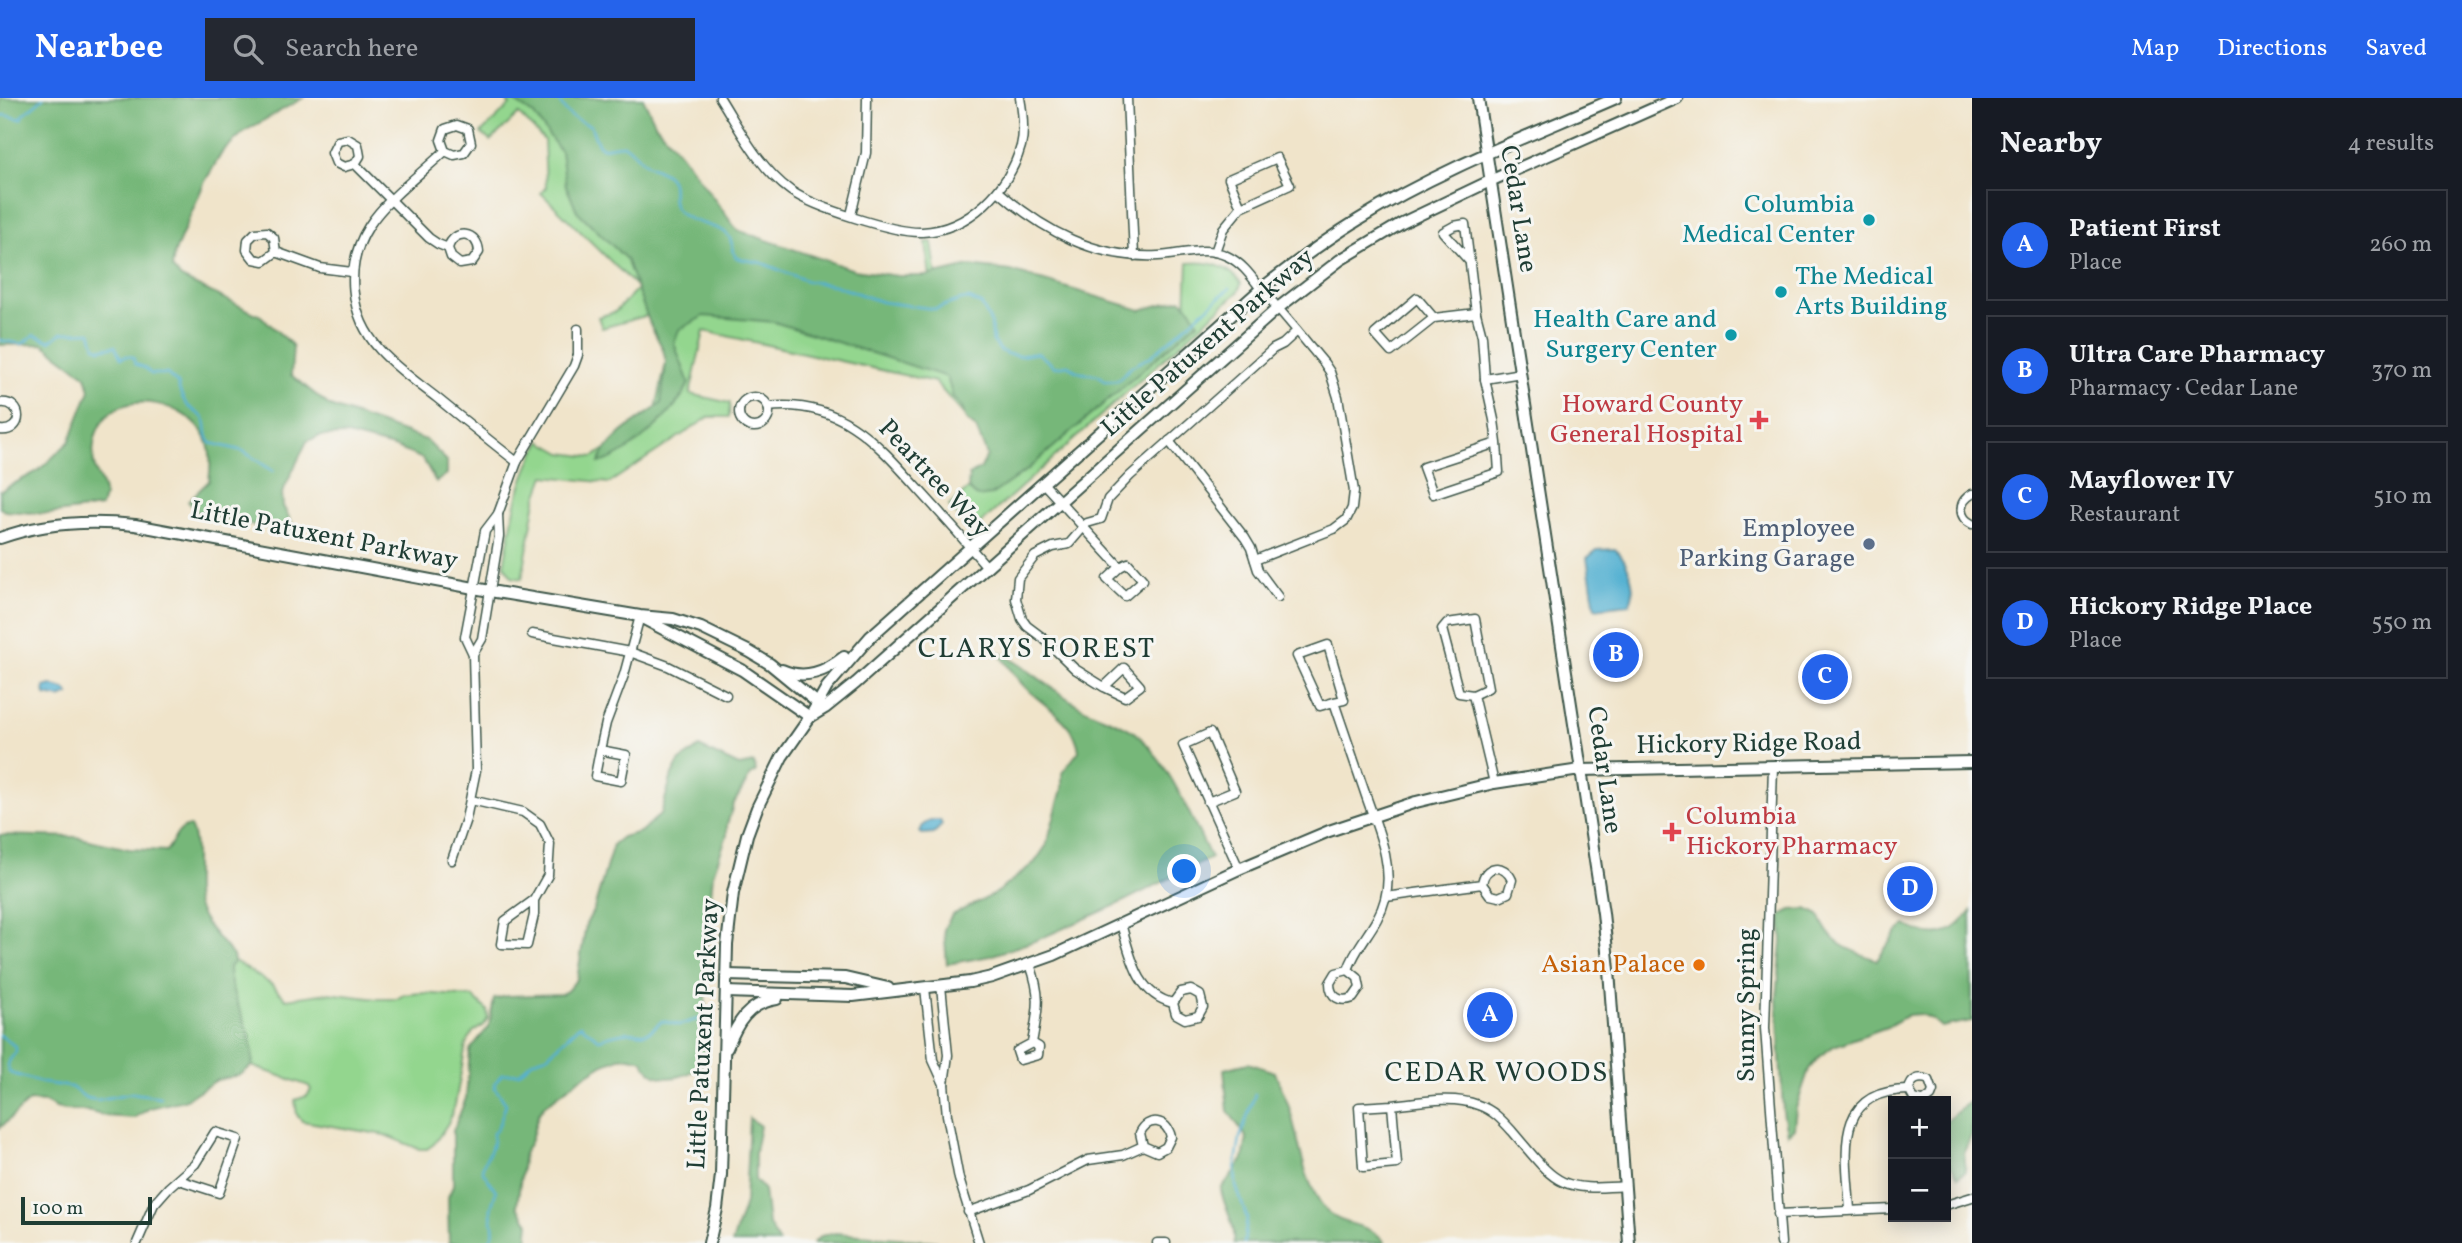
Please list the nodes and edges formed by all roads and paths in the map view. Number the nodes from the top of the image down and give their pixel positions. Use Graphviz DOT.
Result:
graph roads {
  1 [pos="719,98"];
  2 [pos="867,98"];
  3 [pos="1020,98"];
  4 [pos="1127,98"];
  5 [pos="1478,98"];
  6 [pos="1616,98"];
  7 [pos="1677,98"];
  8 [pos="445,151"];
  9 [pos="1486,155"];
  10 [pos="355,164"];
  11 [pos="1490,181"];
  12 [pos="998,191"];
  13 [pos="392,201"];
  14 [pos="1241,206"];
  15 [pos="851,215"];
  16 [pos="449,248"];
  17 [pos="276,252"];
  18 [pos="1214,252"];
  19 [pos="1134,256"];
  20 [pos="1471,263"];
  21 [pos="352,272"];
  22 [pos="1261,289"];
  23 [pos="1278,308"];
  24 [pos="1476,313"];
  25 [pos="1434,318"];
  26 [pos="578,329"];
  27 [pos="1297,331"];
  28 [pos="1521,373"];
  29 [pos="1485,379"];
  30 [pos="0,403"];
  31 [pos="768,407"];
  32 [pos="0,430"];
  33 [pos="1169,441"];
  34 [pos="1497,443"];
  35 [pos="517,462"];
  36 [pos="1043,483"];
  37 [pos="1972,494"];
  38 [pos="1060,501"];
  39 [pos="498,514"];
  40 [pos="1972,524"];
  41 [pos="1083,527"];
  42 [pos="0,538"];
  43 [pos="970,547"];
  44 [pos="1255,560"];
  45 [pos="987,567"];
  46 [pos="1120,567"];
  47 [pos="473,587"];
  48 [pos="490,591"];
  49 [pos="1278,597"];
  50 [pos="640,617"];
  51 [pos="532,634"];
  52 [pos="870,637"];
  53 [pos="630,652"];
  54 [pos="473,654"];
  55 [pos="770,664"];
  56 [pos="1104,687"];
  57 [pos="726,695"];
  58 [pos="1473,695"];
  59 [pos="1334,702"];
  60 [pos="820,705"];
  61 [pos="810,717"];
  62 [pos="600,750"];
  63 [pos="1972,762"];
  64 [pos="1773,766"];
  65 [pos="1580,771"];
  66 [pos="1494,783"];
  67 [pos="471,800"];
  68 [pos="1208,803"];
  69 [pos="1372,815"];
  70 [pos="452,860"];
  71 [pos="1239,869"];
  72 [pos="1482,884"];
  73 [pos="1386,897"];
  74 [pos="534,900"];
  75 [pos="1121,924"];
  76 [pos="1030,964"];
  77 [pos="1348,971"];
  78 [pos="727,975"];
  79 [pos="940,986"];
  80 [pos="925,988"];
  81 [pos="894,990"];
  82 [pos="726,992"];
  83 [pos="801,995"];
  84 [pos="1173,1003"];
  85 [pos="1032,1043"];
  86 [pos="725,1054"];
  87 [pos="944,1084"];
  88 [pos="1909,1090"];
  89 [pos="1912,1096"];
  90 [pos="1930,1096"];
  91 [pos="1392,1105"];
  92 [pos="1143,1146"];
  93 [pos="179,1180"];
  94 [pos="1625,1186"];
  95 [pos="1972,1198"];
  96 [pos="1951,1204"];
  97 [pos="1888,1209"];
  98 [pos="1850,1210"];
  99 [pos="968,1212"];
  100 [pos="1778,1214"];
  101 [pos="137,1243"];
  102 [pos="709,1243"];
  103 [pos="979,1243"];
  104 [pos="1157,1243"];
  105 [pos="1166,1243"];
  106 [pos="1629,1243"];
  107 [pos="1781,1243"];
  1 -- 15 [label="street"];
  2 -- 15 [label="street"];
  3 -- 12 [label="street"];
  4 -- 19 [label="street"];
  5 -- 9 [label="street, Cedar Lane"];
  6 -- 9 [label="street, Little Patuxent Parkway"];
  7 -- 11 [label="street, Little Patuxent Parkway"];
  8 -- 13 [label="street"];
  9 -- 11 [label="street, Cedar Lane"];
  9 -- 22 [label="street, Little Patuxent Parkway"];
  10 -- 13 [label="street"];
  11 -- 23 [label="street, Little Patuxent Parkway"];
  11 -- 28 [label="street, Cedar Lane"];
  12 -- 15 [label="street"];
  12 -- 19 [label="street"];
  13 -- 16 [label="street"];
  13 -- 21 [label="street"];
  14 -- 14 [label="street"];
  14 -- 18 [label="street"];
  17 -- 21 [label="street"];
  18 -- 19 [label="street"];
  18 -- 22 [label="street"];
  20 -- 20 [label="street"];
  20 -- 24 [label="street"];
  21 -- 35 [label="street"];
  22 -- 23 [label="street"];
  22 -- 36 [label="street, Little Patuxent Parkway"];
  23 -- 27 [label="street"];
  23 -- 38 [label="street, Little Patuxent Parkway"];
  24 -- 25 [label="street"];
  24 -- 29 [label="street"];
  25 -- 25 [label="street"];
  26 -- 35 [label="street"];
  27 -- 33 [label="street"];
  27 -- 44 [label="street"];
  28 -- 29 [label="street"];
  28 -- 65 [label="street, Cedar Lane"];
  29 -- 34 [label="street"];
  30 -- 32 [label="street"];
  31 -- 43 [label="street, Peartree Way"];
  33 -- 41 [label="street"];
  33 -- 44 [label="street"];
  34 -- 34 [label="street"];
  35 -- 39 [label="street"];
  36 -- 38 [label="street"];
  36 -- 43 [label="street, Little Patuxent Parkway"];
  37 -- 40 [label="street"];
  38 -- 41 [label="street"];
  38 -- 45 [label="street, Little Patuxent Parkway"];
  39 -- 47 [label="street"];
  39 -- 48 [label="street"];
  41 -- 46 [label="street"];
  41 -- 56 [label="street"];
  42 -- 47 [label="street, Little Patuxent Parkway"];
  43 -- 45 [label="street, Peartree Way"];
  43 -- 52 [label="street, Little Patuxent Parkway"];
  44 -- 49 [label="street"];
  45 -- 60 [label="street, Little Patuxent Parkway"];
  46 -- 46 [label="street"];
  47 -- 48 [label="street, Little Patuxent Parkway"];
  47 -- 54 [label="street"];
  48 -- 50 [label="street, Little Patuxent Parkway"];
  48 -- 54 [label="street"];
  50 -- 53 [label="street"];
  50 -- 55 [label="street, Little Patuxent Parkway"];
  50 -- 61 [label="street, Little Patuxent Parkway"];
  51 -- 53 [label="street"];
  52 -- 55 [label="street"];
  52 -- 60 [label="street, Little Patuxent Parkway"];
  53 -- 57 [label="street"];
  53 -- 62 [label="street"];
  54 -- 67 [label="street"];
  55 -- 60 [label="street, Little Patuxent Parkway"];
  58 -- 58 [label="street"];
  58 -- 66 [label="street"];
  59 -- 59 [label="street"];
  59 -- 69 [label="street"];
  60 -- 61 [label="street, Little Patuxent Parkway"];
  61 -- 78 [label="street, Little Patuxent Parkway"];
  62 -- 62 [label="street"];
  63 -- 64 [label="street, Hickory Ridge Road"];
  64 -- 65 [label="street, Hickory Ridge Road"];
  64 -- 100 [label="street, Sunny Spring"];
  65 -- 66 [label="street, Hickory Ridge Road"];
  65 -- 94 [label="street, Cedar Lane"];
  66 -- 69 [label="street, Hickory Ridge Road"];
  67 -- 70 [label="street"];
  67 -- 74 [label="street"];
  68 -- 68 [label="street"];
  68 -- 71 [label="street"];
  69 -- 71 [label="street, Hickory Ridge Road"];
  69 -- 73 [label="street"];
  71 -- 75 [label="street, Hickory Ridge Road"];
  72 -- 73 [label="street"];
  73 -- 77 [label="street"];
  74 -- 74 [label="street"];
  75 -- 76 [label="street, Hickory Ridge Road"];
  75 -- 84 [label="street"];
  76 -- 79 [label="street, Hickory Ridge Road"];
  76 -- 85 [label="street"];
  78 -- 81 [label="street, Hickory Ridge Road"];
  78 -- 82 [label="street, Little Patuxent Parkway"];
  79 -- 80 [label="street, Hickory Ridge Road"];
  79 -- 87 [label="street"];
  80 -- 81 [label="street, Hickory Ridge Road"];
  80 -- 87 [label="street"];
  81 -- 83 [label="street, Hickory Ridge Road"];
  82 -- 83 [label="street, Hickory Ridge Road"];
  82 -- 86 [label="street, Little Patuxent Parkway"];
  83 -- 86 [label="street"];
  86 -- 102 [label="street, Little Patuxent Parkway"];
  87 -- 99 [label="street"];
  88 -- 89 [label="street"];
  88 -- 90 [label="street"];
  88 -- 98 [label="street"];
  91 -- 91 [label="street"];
  91 -- 94 [label="street"];
  92 -- 99 [label="street"];
  93 -- 93 [label="street"];
  93 -- 101 [label="street"];
  94 -- 106 [label="street, Cedar Lane"];
  95 -- 96 [label="street"];
  97 -- 98 [label="street"];
  98 -- 100 [label="street"];
  99 -- 103 [label="street"];
  100 -- 107 [label="street, Sunny Spring"];
  104 -- 105 [label="street"];
}
